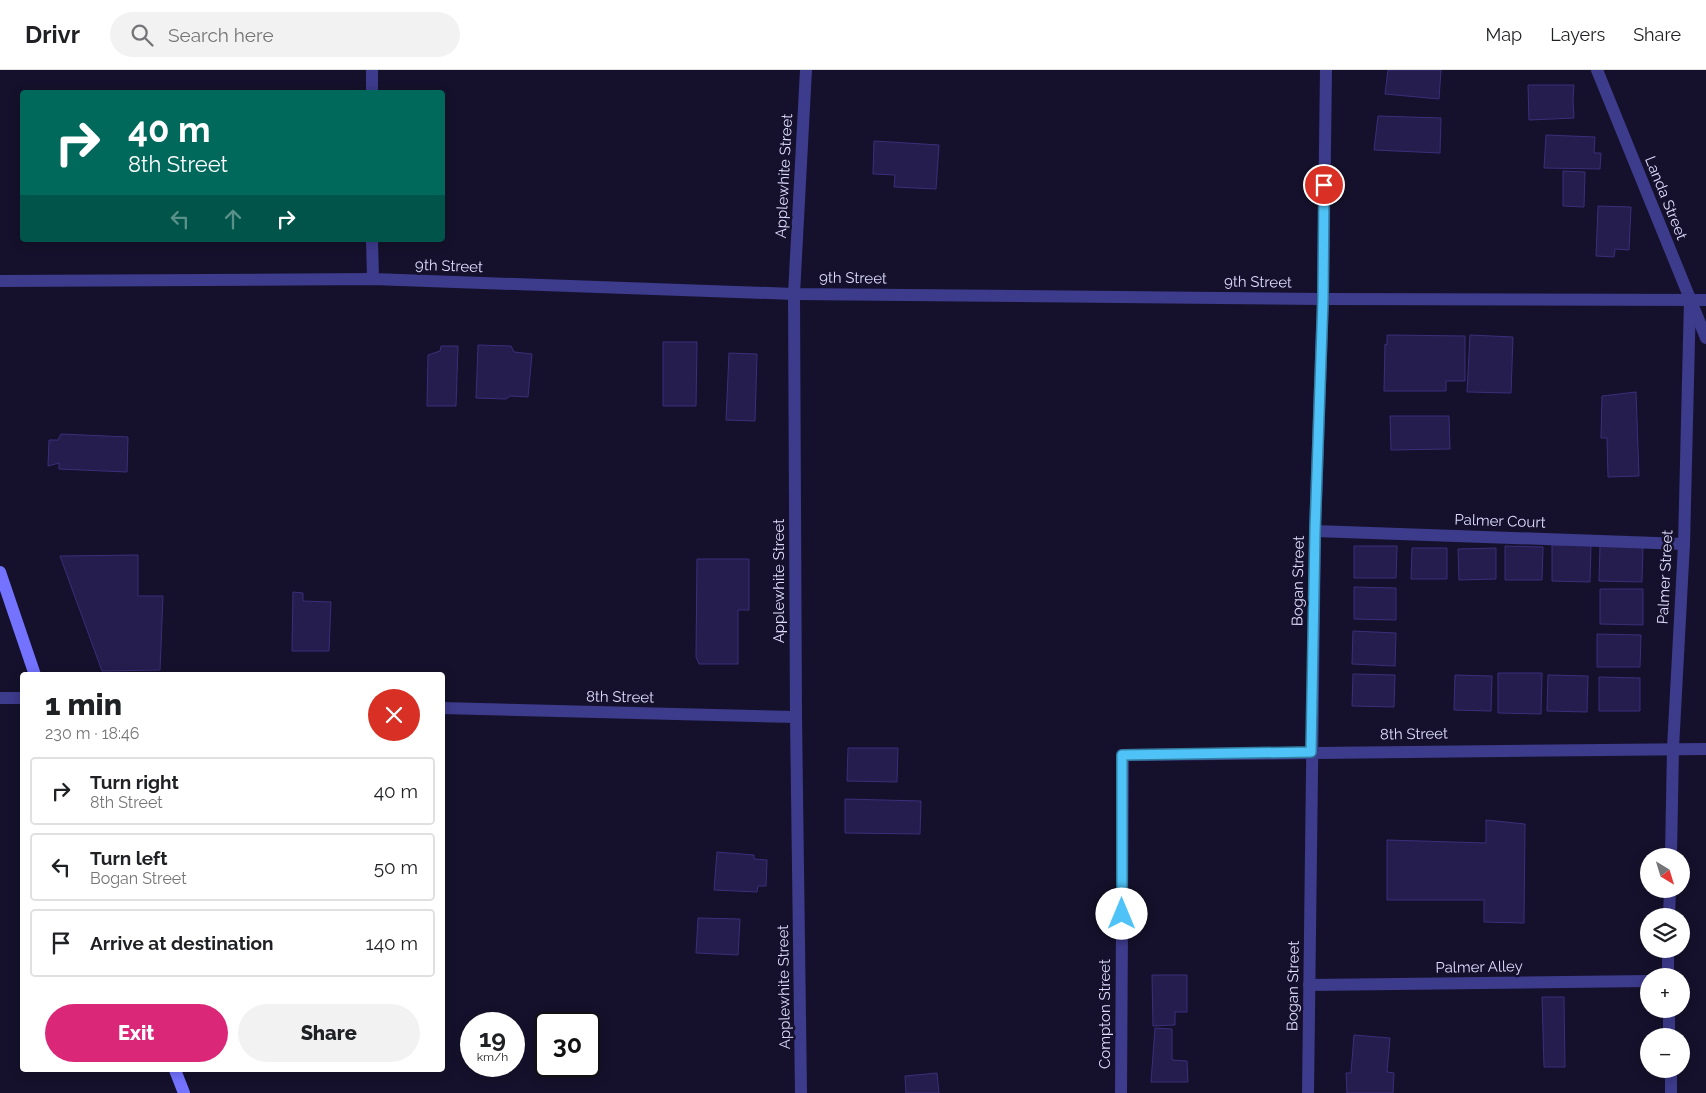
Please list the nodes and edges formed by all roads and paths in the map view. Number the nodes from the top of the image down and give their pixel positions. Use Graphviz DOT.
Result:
graph roads {
  1 [pos="372,70"];
  2 [pos="806,70"];
  3 [pos="1326,70"];
  4 [pos="1597,70"];
  5 [pos="372,90"];
  6 [pos="372,242"];
  7 [pos="372,279"];
  8 [pos="0,281"];
  9 [pos="794,294"];
  10 [pos="1323,299"];
  11 [pos="1690,299"];
  12 [pos="1706,300"];
  13 [pos="1706,338"];
  14 [pos="1315,531"];
  15 [pos="1684,544"];
  16 [pos="0,572"];
  17 [pos="34,672"];
  18 [pos="0,698"];
  19 [pos="20,698"];
  20 [pos="445,708"];
  21 [pos="796,718"];
  22 [pos="1673,748"];
  23 [pos="1706,749"];
  24 [pos="1311,752"];
  25 [pos="1122,755"];
  26 [pos="1671,848"];
  27 [pos="1640,980"];
  28 [pos="1309,985"];
  29 [pos="176,1072"];
  30 [pos="1670,1078"];
  31 [pos="184,1093"];
  32 [pos="801,1093"];
  33 [pos="1121,1093"];
  34 [pos="1308,1093"];
  35 [pos="1671,1093"];
  1 -- 5 [label="street"];
  2 -- 9 [label="street, Applewhite Street"];
  3 -- 10 [label="street, Bogan Street"];
  4 -- 11 [label="street, Landa Street"];
  6 -- 7 [label="street"];
  7 -- 8 [label="street, 9th Street"];
  7 -- 9 [label="street, 9th Street"];
  9 -- 10 [label="street, 9th Street"];
  9 -- 21 [label="street, Applewhite Street"];
  10 -- 11 [label="street, 9th Street"];
  10 -- 14 [label="street, Bogan Street"];
  11 -- 12 [label="street, 9th Street"];
  11 -- 13 [label="street, Landa Street"];
  11 -- 15 [label="street, Palmer Street"];
  14 -- 15 [label="street, Palmer Court"];
  14 -- 24 [label="street, Bogan Street"];
  15 -- 22 [label="street, Palmer Street"];
  16 -- 17 [label="main road"];
  18 -- 19 [label="street"];
  20 -- 21 [label="street, 8th Street"];
  21 -- 32 [label="street, Applewhite Street"];
  22 -- 23 [label="street, 8th Street"];
  22 -- 24 [label="street, 8th Street"];
  22 -- 26 [label="street, Palmer Street"];
  24 -- 25 [label="street, 8th Street"];
  24 -- 28 [label="street, Bogan Street"];
  25 -- 33 [label="street, Compton Street"];
  27 -- 28 [label="street, Palmer Alley"];
  28 -- 34 [label="street, Bogan Street"];
  29 -- 31 [label="main road"];
  30 -- 35 [label="street"];
}
